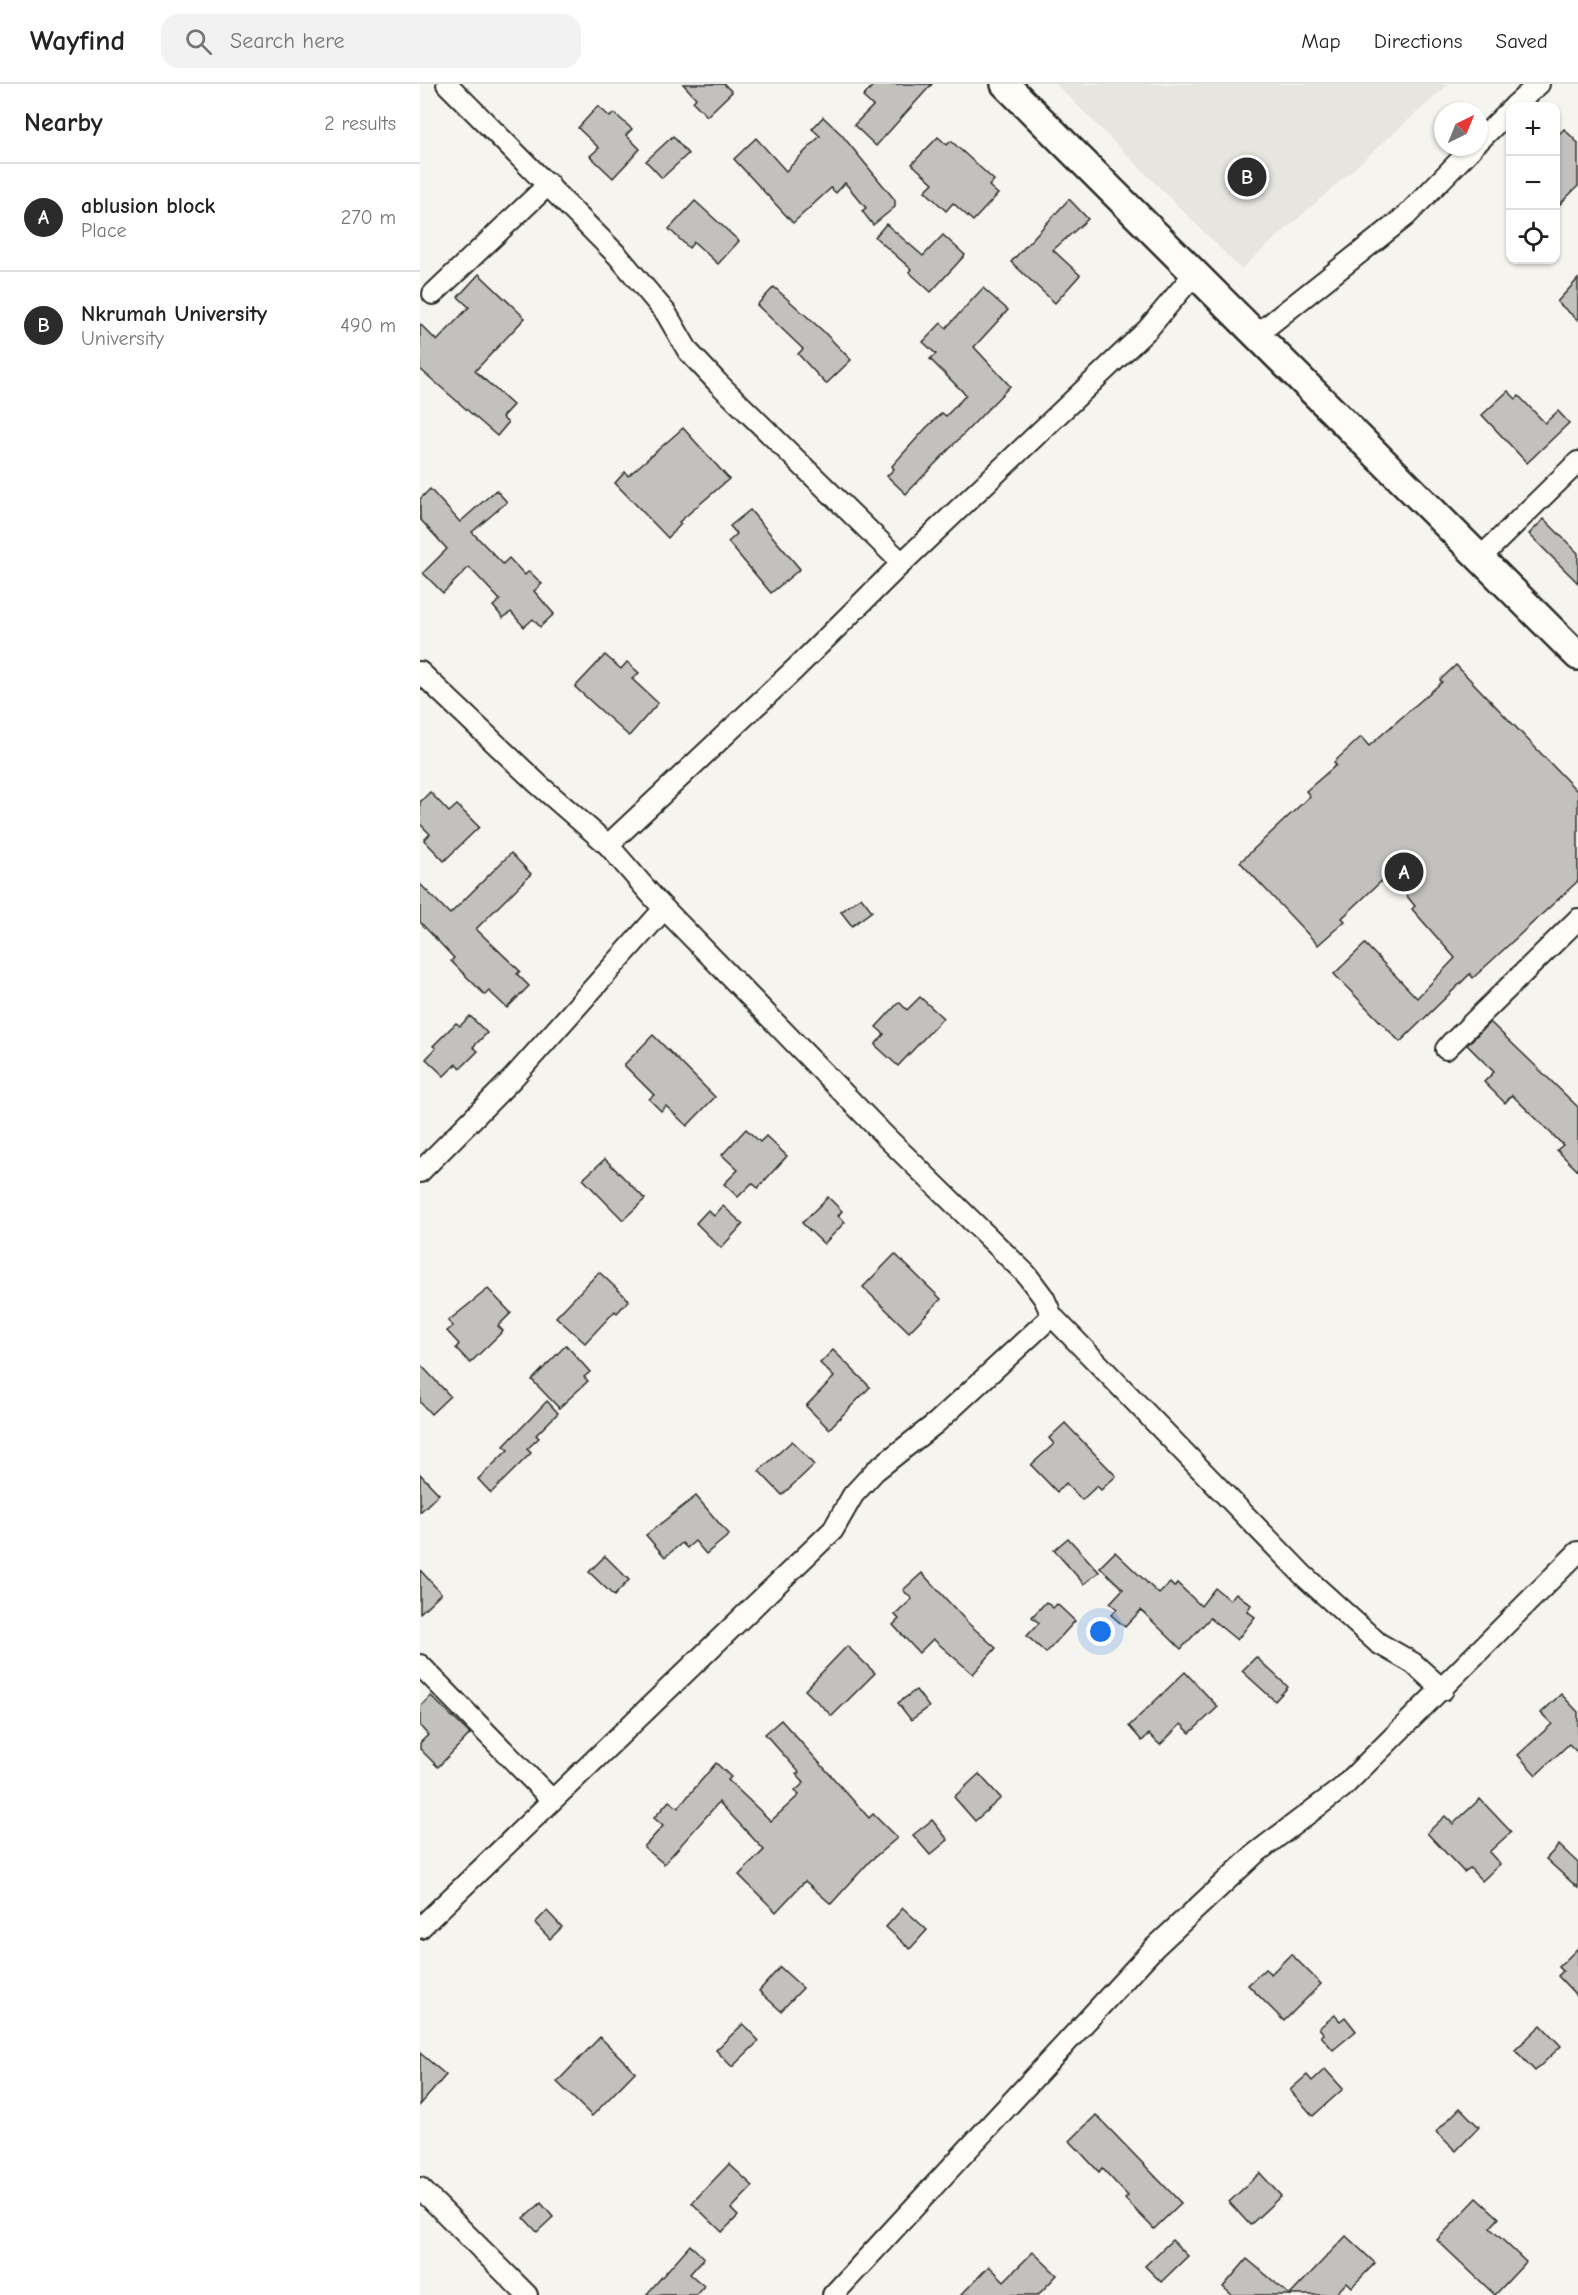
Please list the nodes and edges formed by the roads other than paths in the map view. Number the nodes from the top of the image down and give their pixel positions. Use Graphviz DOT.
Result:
graph roads {
  1 [pos="447,84"];
  2 [pos="1005,84"];
  3 [pos="1539,84"];
  4 [pos="1519,102"];
  5 [pos="1506,114"];
  6 [pos="1488,132"];
  7 [pos="1464,156"];
  8 [pos="549,184"];
  9 [pos="1195,273"];
  10 [pos="433,294"];
  11 [pos="1255,336"];
  12 [pos="1578,462"];
  13 [pos="1480,558"];
  14 [pos="902,562"];
  15 [pos="1578,656"];
  16 [pos="420,672"];
  17 [pos="608,845"];
  18 [pos="664,909"];
  19 [pos="1578,919"];
  20 [pos="1452,1042"];
  21 [pos="420,1172"];
  22 [pos="1052,1316"];
  23 [pos="1578,1552"];
  24 [pos="420,1665"];
  25 [pos="1443,1690"];
  26 [pos="552,1800"];
  27 [pos="420,1928"];
  28 [pos="420,2188"];
  29 [pos="527,2295"];
  30 [pos="833,2295"];
  1 -- 8 [label="street"];
  2 -- 9 [label="street"];
  3 -- 4 [label="street"];
  5 -- 6 [label="street"];
  7 -- 11 [label="street"];
  8 -- 10 [label="street"];
  8 -- 14 [label="street"];
  9 -- 11 [label="street"];
  9 -- 14 [label="street"];
  11 -- 13 [label="street"];
  12 -- 13 [label="street"];
  13 -- 15 [label="street"];
  14 -- 17 [label="street"];
  16 -- 17 [label="street"];
  17 -- 18 [label="street"];
  18 -- 21 [label="street"];
  18 -- 22 [label="street"];
  19 -- 20 [label="street"];
  22 -- 25 [label="street"];
  22 -- 26 [label="street"];
  23 -- 25 [label="street"];
  24 -- 26 [label="street"];
  25 -- 30 [label="street"];
  26 -- 27 [label="street"];
  28 -- 29 [label="street"];
}
